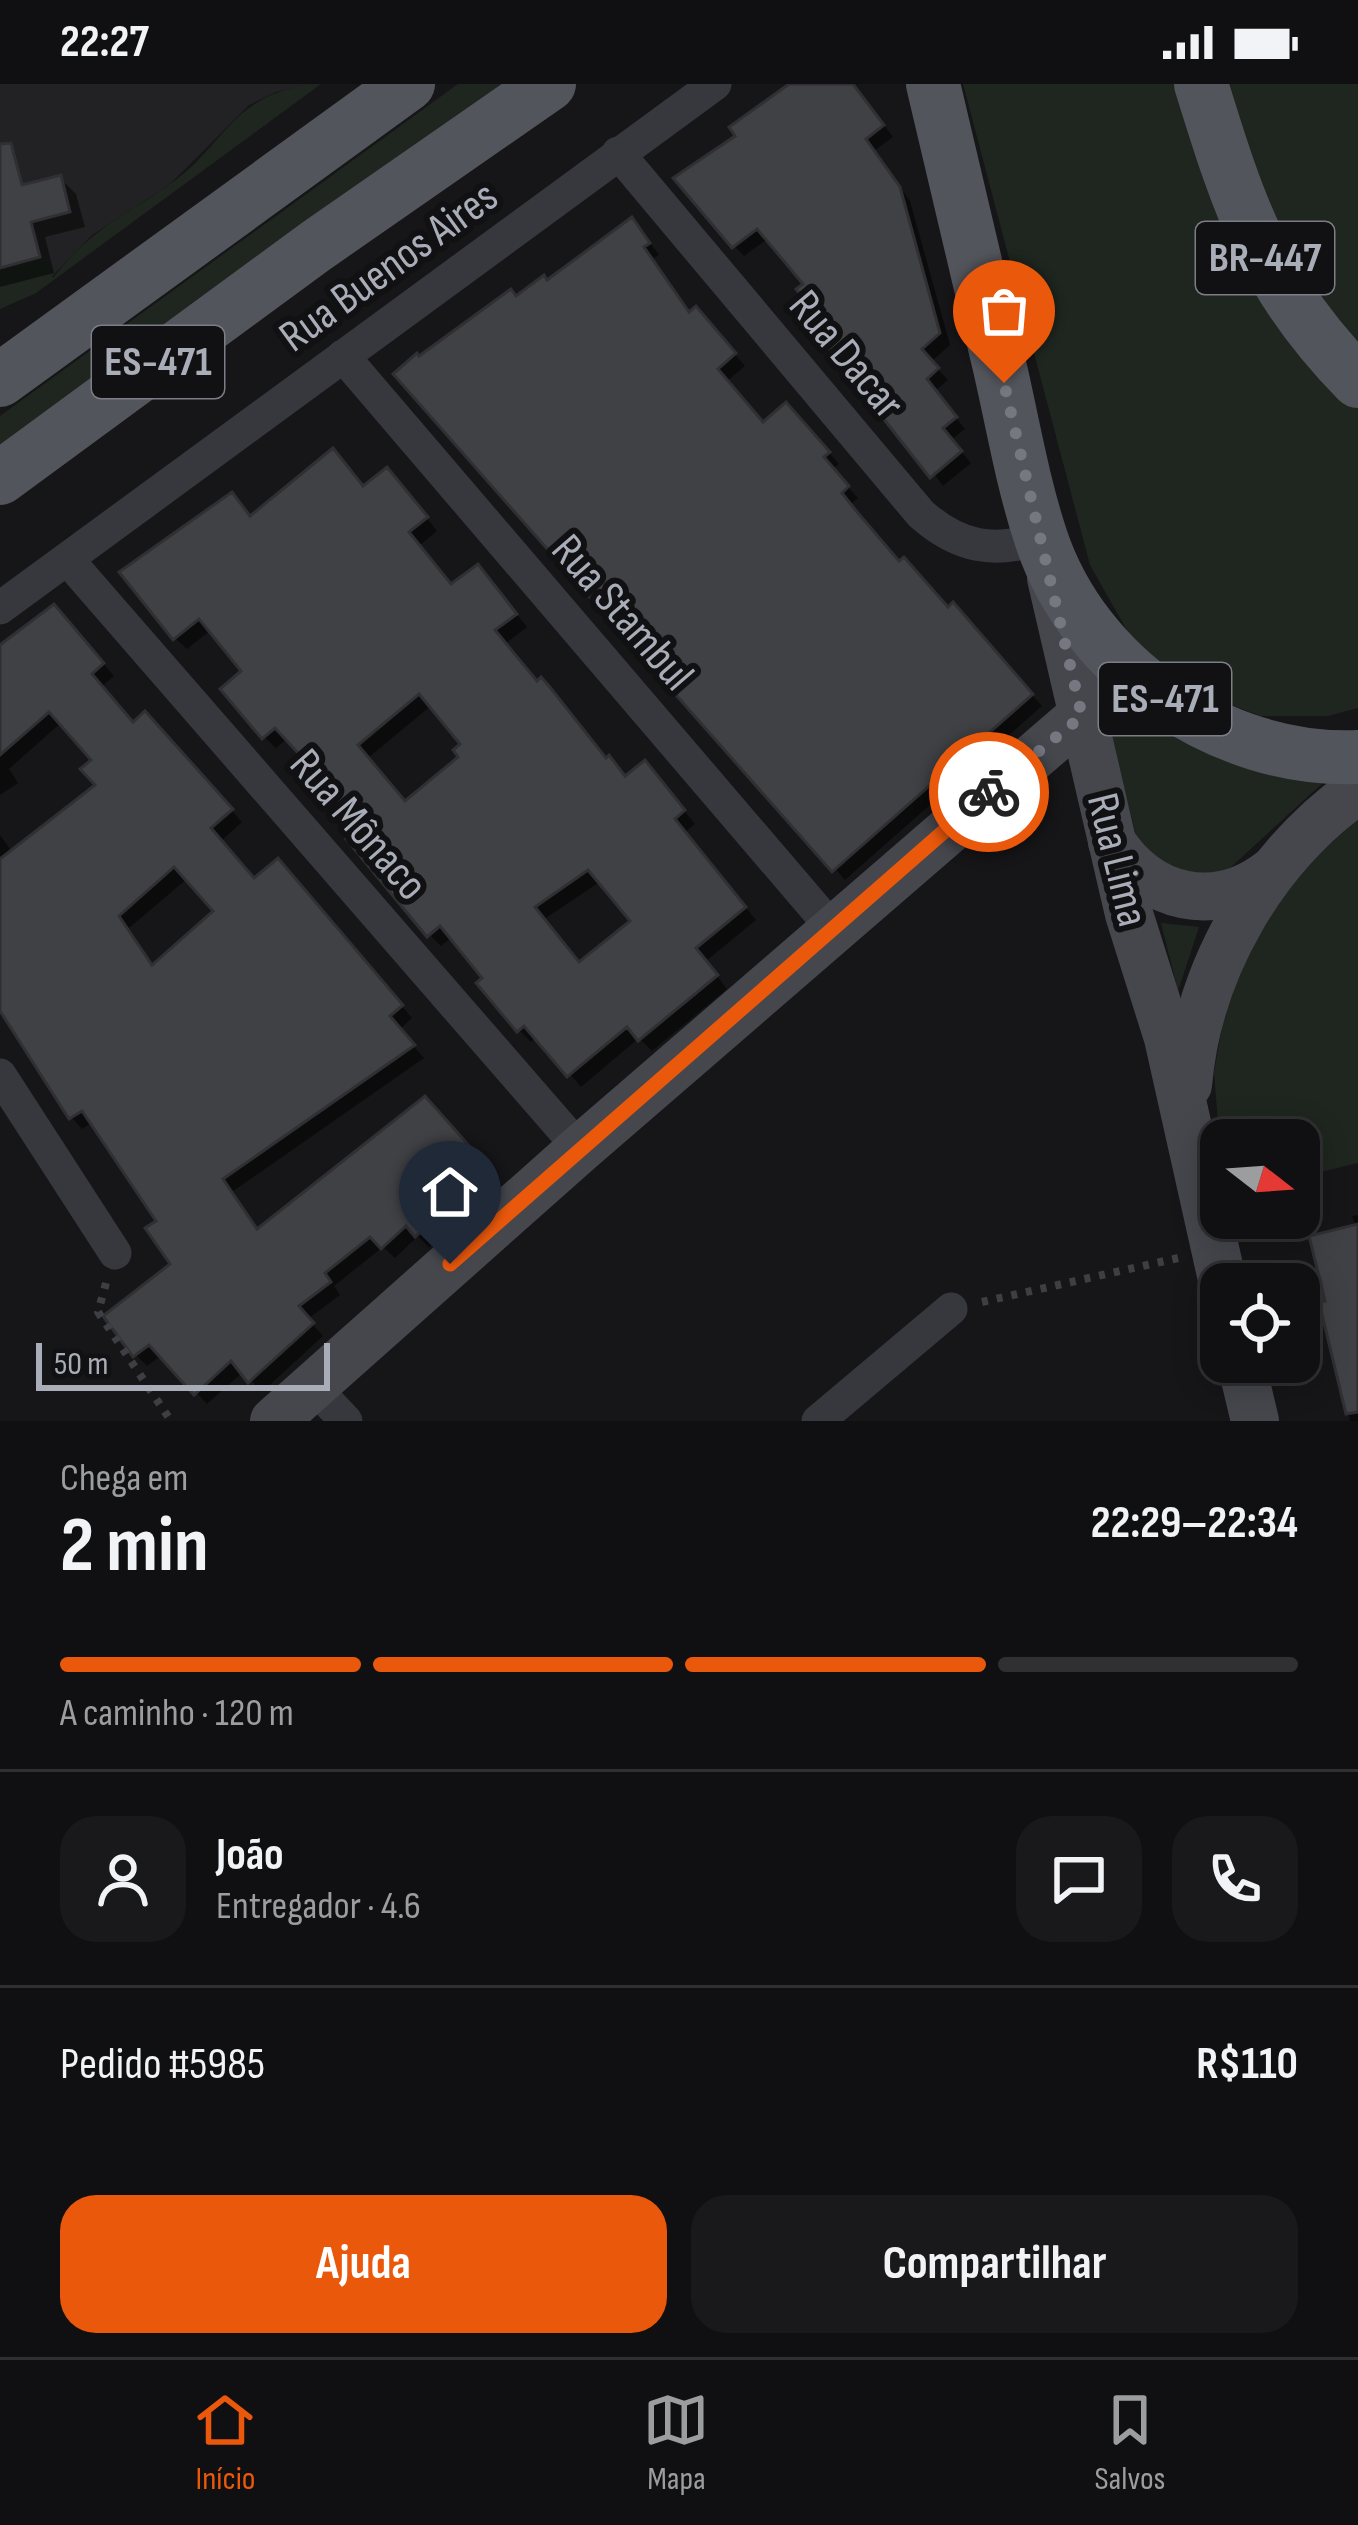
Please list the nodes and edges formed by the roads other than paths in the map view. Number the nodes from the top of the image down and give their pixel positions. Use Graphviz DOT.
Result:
graph roads {
  1 [pos="408,84"];
  2 [pos="549,84"];
  3 [pos="715,84"];
  4 [pos="933,84"];
  5 [pos="1206,99"];
  6 [pos="619,153"];
  7 [pos="344,356"];
  8 [pos="0,380"];
  9 [pos="1358,381"];
  10 [pos="0,478"];
  11 [pos="1041,538"];
  12 [pos="68,560"];
  13 [pos="0,608"];
  14 [pos="1082,716"];
  15 [pos="1358,758"];
  16 [pos="1358,790"];
  17 [pos="1112,842"];
  18 [pos="1274,870"];
  19 [pos="832,929"];
  20 [pos="0,1075"];
  21 [pos="1186,1114"];
  22 [pos="580,1149"];
  23 [pos="115,1253"];
  24 [pos="1219,1263"];
  25 [pos="951,1309"];
  26 [pos="1246,1383"];
  27 [pos="314,1386"];
  28 [pos="274,1421"];
  29 [pos="346,1421"];
  30 [pos="818,1421"];
  31 [pos="1255,1421"];
  1 -- 8 [label="main road, ES-471"];
  2 -- 10 [label="main road, ES-471"];
  3 -- 6 [label="street, Rua Buenos Aires"];
  4 -- 11 [label="main road, Rua Lima / ES-471"];
  5 -- 9 [label="main road, BR-447"];
  6 -- 7 [label="street, Rua Buenos Aires"];
  6 -- 11 [label="street, Rua Dacar"];
  7 -- 12 [label="street, Rua Buenos Aires"];
  7 -- 19 [label="street, Rua Stambul"];
  11 -- 14 [label="street, Rua Lima"];
  11 -- 15 [label="main road, ES-471"];
  12 -- 13 [label="street, Rua Buenos Aires"];
  12 -- 22 [label="street, Rua Mônaco"];
  14 -- 17 [label="street, Rua Lima"];
  14 -- 19 [label="street"];
  16 -- 18 [label="street"];
  17 -- 18 [label="street"];
  17 -- 21 [label="street, Rua Lima"];
  18 -- 21 [label="street"];
  19 -- 22 [label="street"];
  20 -- 23 [label="street"];
  21 -- 24 [label="street, Rua Lima"];
  22 -- 27 [label="street"];
  25 -- 30 [label="street"];
  26 -- 31 [label="street"];
  27 -- 28 [label="street"];
  27 -- 29 [label="street"];
}
